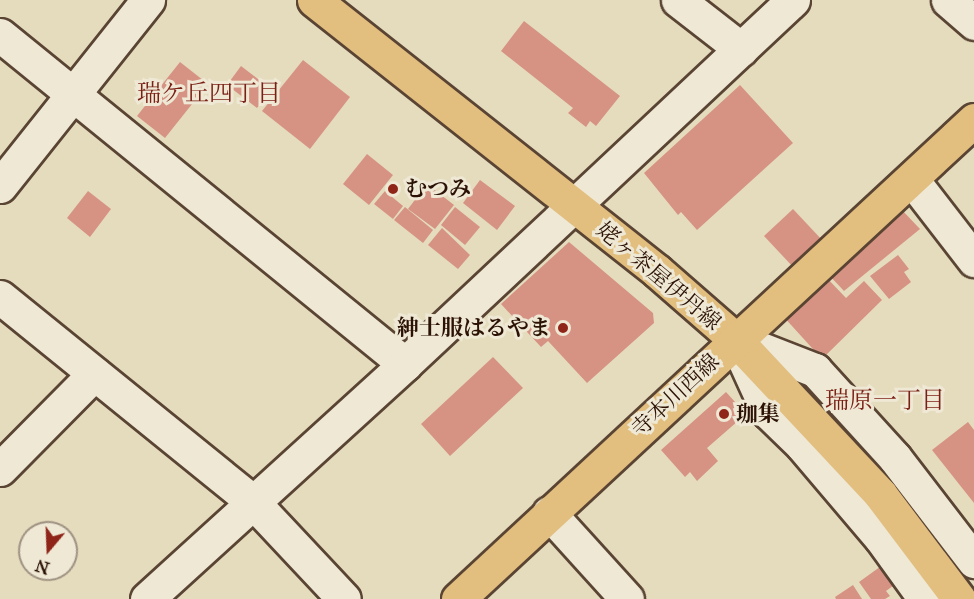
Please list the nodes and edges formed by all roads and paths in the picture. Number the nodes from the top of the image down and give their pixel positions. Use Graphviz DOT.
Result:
graph roads {
  1 [pos="148,0"];
  2 [pos="314,0"];
  3 [pos="678,0"];
  4 [pos="793,0"];
  5 [pos="948,0"];
  6 [pos="974,23"];
  7 [pos="0,35"];
  8 [pos="741,49"];
  9 [pos="75,94"];
  10 [pos="974,120"];
  11 [pos="913,181"];
  12 [pos="0,186"];
  13 [pos="571,204"];
  14 [pos="974,260"];
  15 [pos="0,297"];
  16 [pos="735,339"];
  17 [pos="405,364"];
  18 [pos="94,374"];
  19 [pos="0,469"];
  20 [pos="252,501"];
  21 [pos="549,513"];
  22 [pos="974,561"];
  23 [pos="147,599"];
  24 [pos="344,599"];
  25 [pos="458,599"];
  26 [pos="627,599"];
  27 [pos="926,599"];
  28 [pos="959,599"];
  1 -- 9 [label="street"];
  2 -- 13 [label="main road, 姥ヶ茶屋伊丹線"];
  3 -- 8 [label="street"];
  4 -- 8 [label="street"];
  5 -- 6 [label="street"];
  7 -- 9 [label="street"];
  8 -- 13 [label="street"];
  9 -- 12 [label="street"];
  9 -- 17 [label="street"];
  10 -- 11 [label="main road, 寺本川西線"];
  11 -- 14 [label="street"];
  11 -- 16 [label="main road, 寺本川西線"];
  13 -- 16 [label="main road, 姥ヶ茶屋伊丹線"];
  13 -- 17 [label="street"];
  15 -- 18 [label="street"];
  16 -- 21 [label="main road, 寺本川西線"];
  16 -- 22 [label="street"];
  16 -- 27 [label="street"];
  16 -- 28 [label="main road, 姥ヶ茶屋伊丹線"];
  17 -- 20 [label="street"];
  18 -- 19 [label="street"];
  18 -- 20 [label="street"];
  20 -- 23 [label="street"];
  20 -- 24 [label="street"];
  21 -- 25 [label="main road, 寺本川西線"];
  21 -- 26 [label="street"];
}
